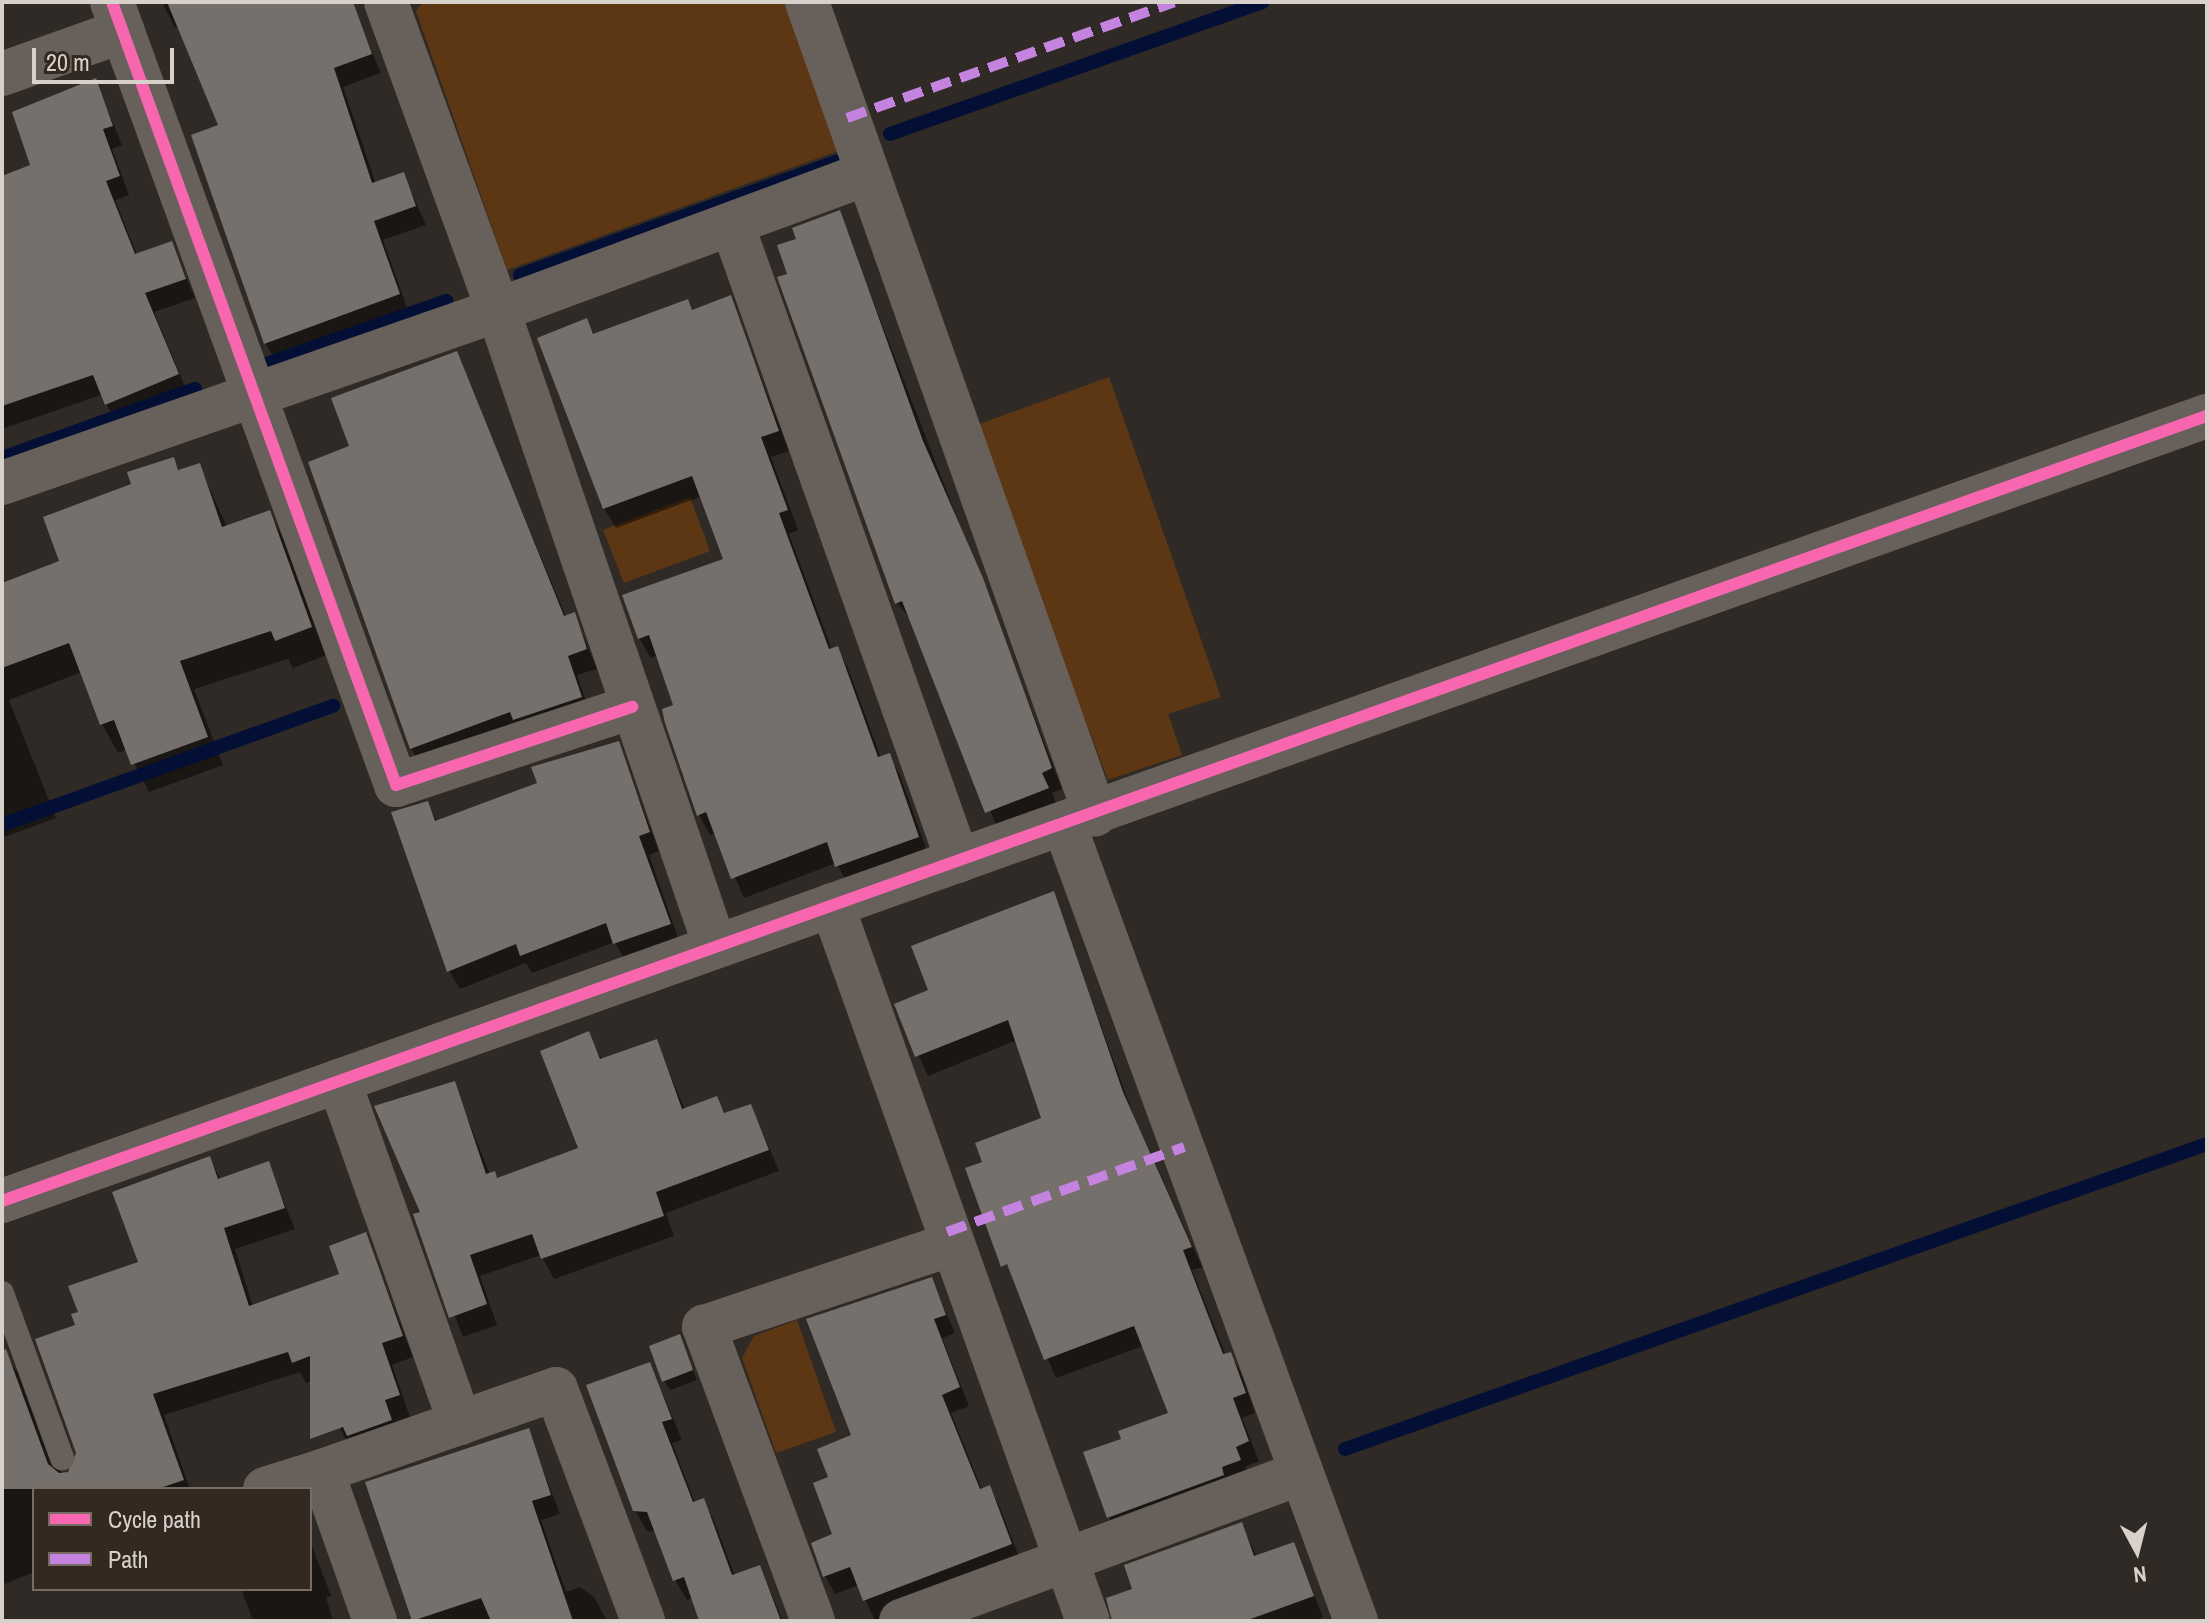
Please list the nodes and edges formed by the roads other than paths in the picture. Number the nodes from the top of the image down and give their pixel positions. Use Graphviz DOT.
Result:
graph roads {
  1 [pos="386,2"];
  2 [pos="807,2"];
  3 [pos="117,16"];
  4 [pos="2,74"];
  5 [pos="866,174"];
  6 [pos="732,224"];
  7 [pos="498,310"];
  8 [pos="255,395"];
  9 [pos="2207,416"];
  10 [pos="2,483"];
  11 [pos="632,707"];
  12 [pos="1080,819"];
  13 [pos="958,861"];
  14 [pos="832,905"];
  15 [pos="715,946"];
  16 [pos="339,1081"];
  17 [pos="2,1201"];
  18 [pos="952,1244"];
  19 [pos="2,1293"];
  20 [pos="460,1423"];
  21 [pos="62,1458"];
  22 [pos="322,1471"];
  23 [pos="1301,1473"];
  24 [pos="271,1487"];
  25 [pos="1067,1559"];
  26 [pos="375,1621"];
  27 [pos="643,1621"];
  28 [pos="813,1621"];
  29 [pos="901,1621"];
  30 [pos="1088,1621"];
  31 [pos="1356,1621"];
  1 -- 7 [label="street"];
  2 -- 5 [label="street"];
  3 -- 4 [label="street"];
  3 -- 8 [label="street"];
  5 -- 6 [label="street"];
  5 -- 12 [label="street"];
  6 -- 7 [label="street"];
  6 -- 13 [label="street"];
  7 -- 8 [label="street"];
  7 -- 11 [label="street"];
  8 -- 10 [label="street"];
  8 -- 11 [label="street"];
  9 -- 12 [label="street"];
  11 -- 15 [label="street"];
  12 -- 13 [label="street"];
  12 -- 23 [label="street"];
  13 -- 14 [label="street"];
  14 -- 15 [label="street"];
  14 -- 18 [label="street"];
  15 -- 16 [label="street"];
  16 -- 17 [label="street"];
  16 -- 20 [label="street"];
  18 -- 25 [label="street"];
  18 -- 28 [label="street"];
  19 -- 21 [label="lane"];
  20 -- 22 [label="street"];
  20 -- 27 [label="street"];
  22 -- 24 [label="street"];
  22 -- 26 [label="street"];
  23 -- 25 [label="street"];
  23 -- 31 [label="street"];
  25 -- 29 [label="street"];
  25 -- 30 [label="street"];
}
